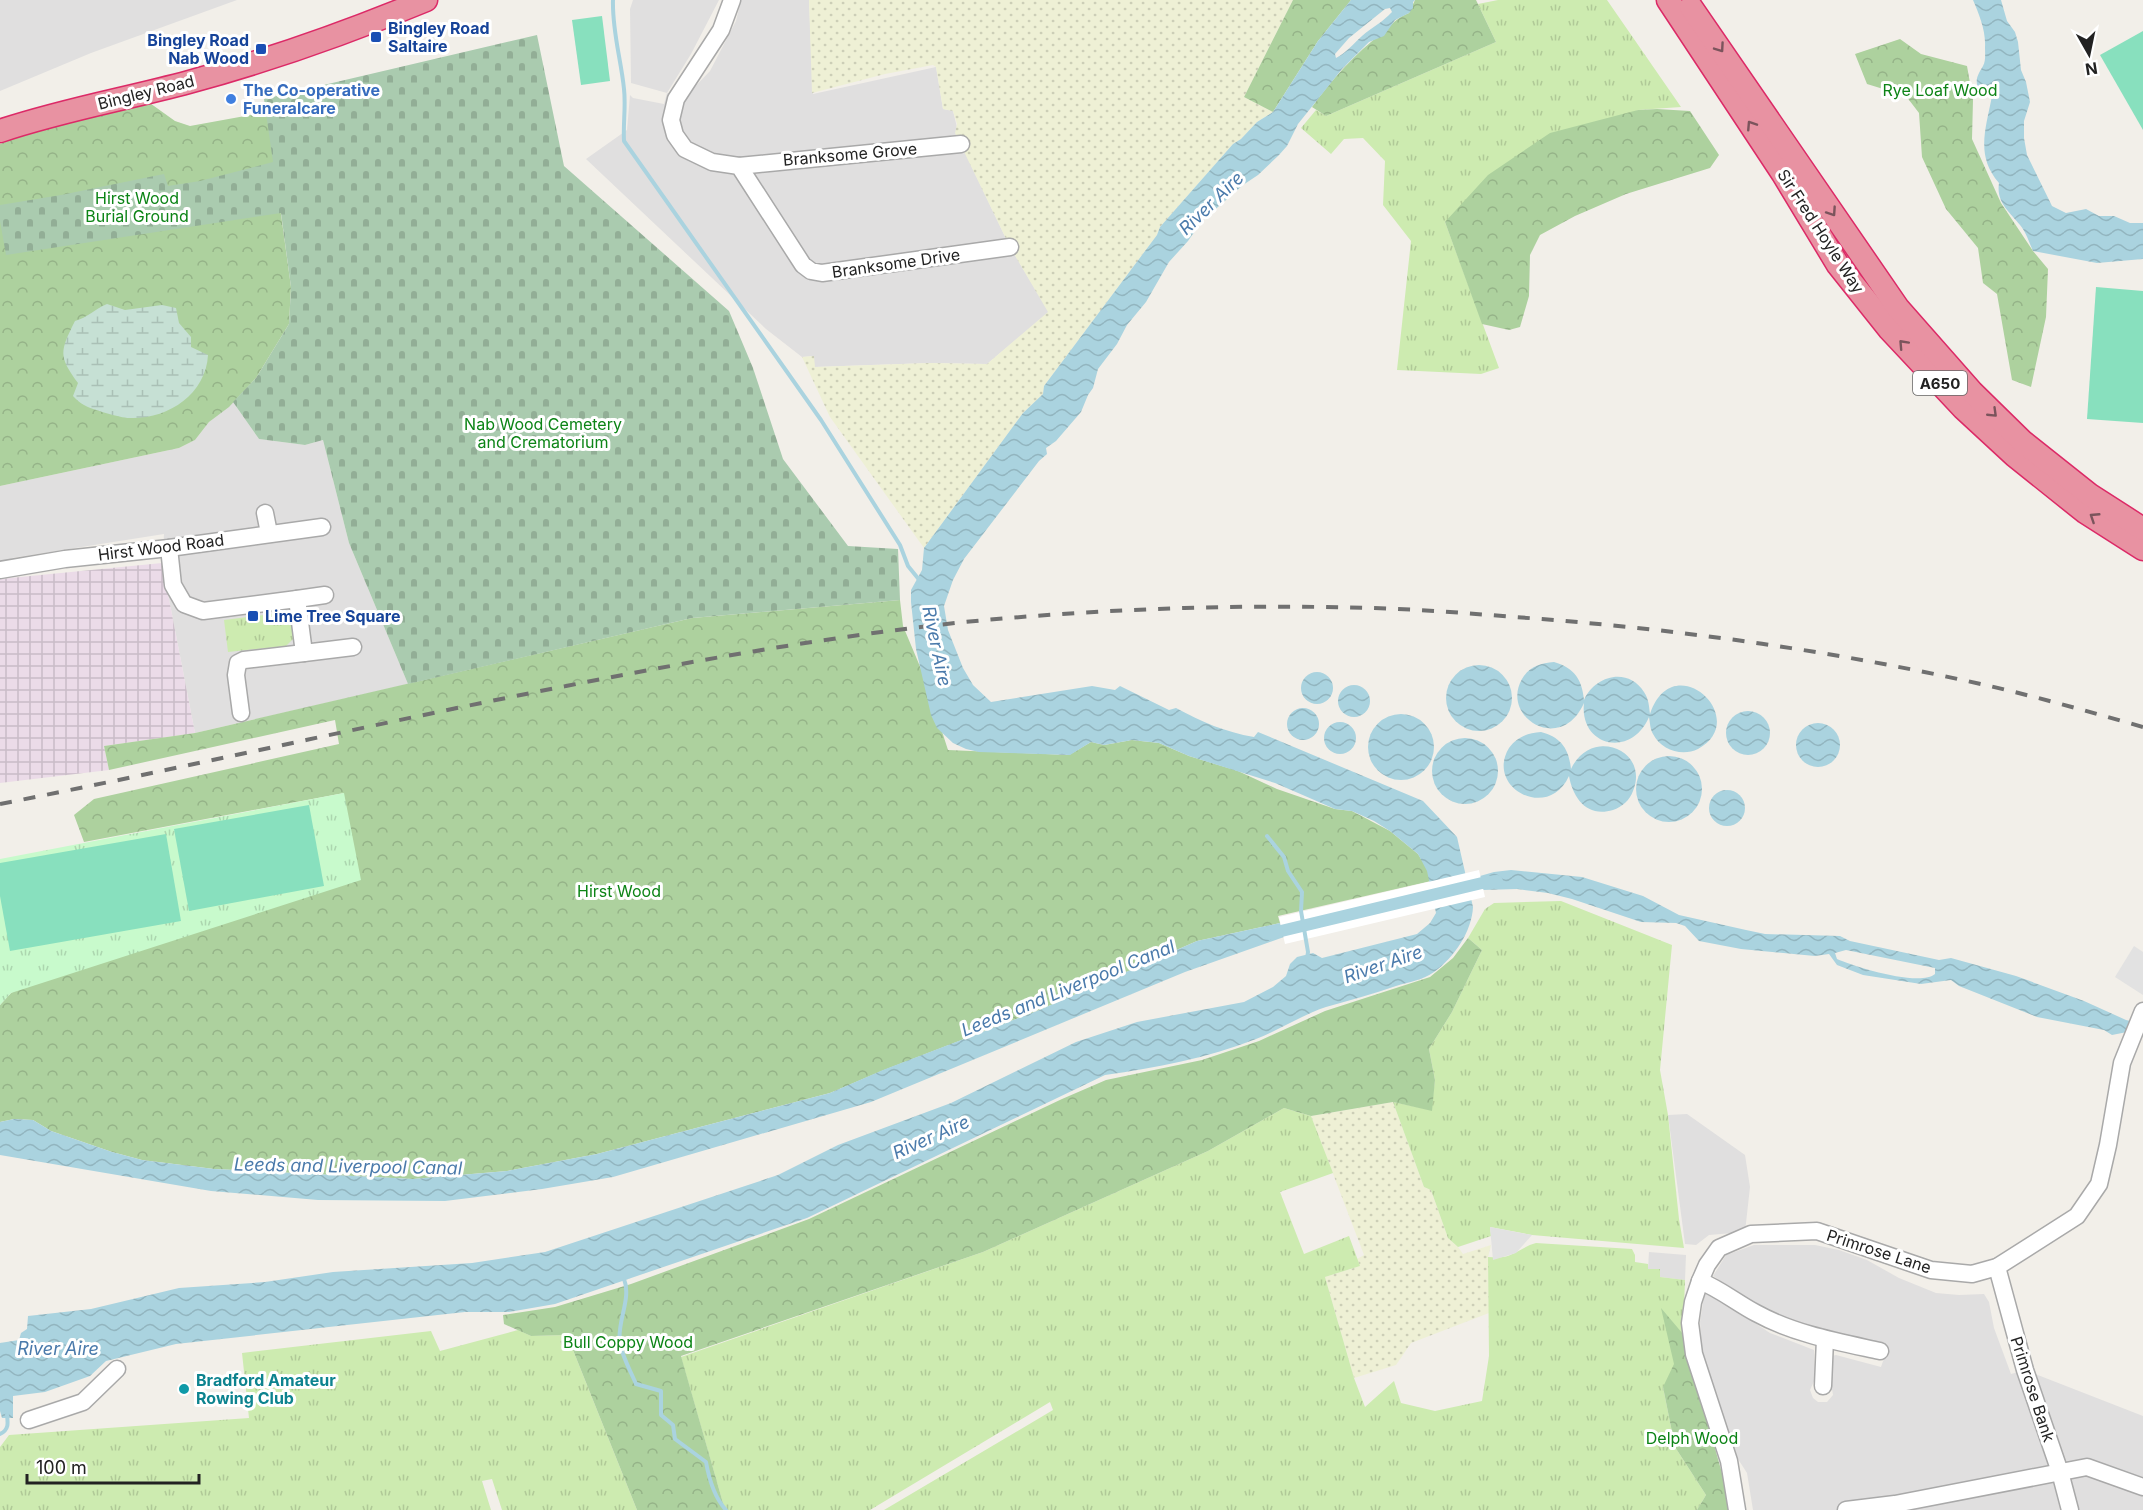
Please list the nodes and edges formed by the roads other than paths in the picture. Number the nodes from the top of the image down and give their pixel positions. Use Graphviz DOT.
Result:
graph roads {
  1 [pos="426,0"];
  2 [pos="732,0"];
  3 [pos="1668,0"];
  4 [pos="1686,0"];
  5 [pos="0,131"];
  6 [pos="961,144"];
  7 [pos="740,166"];
  8 [pos="1791,169"];
  9 [pos="1010,247"];
  10 [pos="265,513"];
  11 [pos="322,527"];
  12 [pos="2143,529"];
  13 [pos="269,533"];
  14 [pos="169,548"];
  15 [pos="2143,549"];
  16 [pos="0,570"];
  17 [pos="325,595"];
  18 [pos="297,599"];
  19 [pos="353,647"];
  20 [pos="304,653"];
  21 [pos="241,712"];
  22 [pos="2142,1012"];
  23 [pos="1997,1267"];
  24 [pos="1700,1281"];
  25 [pos="1825,1339"];
  26 [pos="1880,1351"];
  27 [pos="117,1369"];
  28 [pos="1823,1386"];
  29 [pos="29,1420"];
  30 [pos="2060,1472"];
  31 [pos="2143,1486"];
  32 [pos="1895,1507"];
  33 [pos="1737,1510"];
  34 [pos="1846,1510"];
  35 [pos="2070,1510"];
  1 -- 5 [label="highway, Bingley Road"];
  2 -- 7 [label="street"];
  8 -- 3 [label="highway, Sir Fred Hoyle Way / A650, one-way"];
  4 -- 8 [label="highway, Sir Fred Hoyle Way / A650, one-way"];
  6 -- 7 [label="street, Branksome Grove"];
  7 -- 9 [label="street, Branksome Drive"];
  8 -- 12 [label="highway, Sir Fred Hoyle Way / A650, one-way"];
  15 -- 8 [label="highway, Sir Fred Hoyle Way / A650, one-way"];
  10 -- 13 [label="street"];
  11 -- 13 [label="street, Hirst Wood Road"];
  13 -- 14 [label="street, Hirst Wood Road"];
  14 -- 16 [label="street, Hirst Wood Road"];
  14 -- 18 [label="street"];
  17 -- 18 [label="street"];
  18 -- 20 [label="street"];
  19 -- 20 [label="street"];
  20 -- 21 [label="street"];
  22 -- 23 [label="street, Primrose Lane"];
  23 -- 24 [label="street, Primrose Lane"];
  23 -- 30 [label="street, Primrose Bank"];
  24 -- 25 [label="street"];
  24 -- 33 [label="street, Primrose Lane"];
  25 -- 26 [label="street"];
  25 -- 28 [label="street"];
  27 -- 29 [label="street"];
  30 -- 31 [label="street"];
  30 -- 32 [label="street"];
  30 -- 35 [label="street, Primrose Bank"];
  32 -- 34 [label="street"];
}
